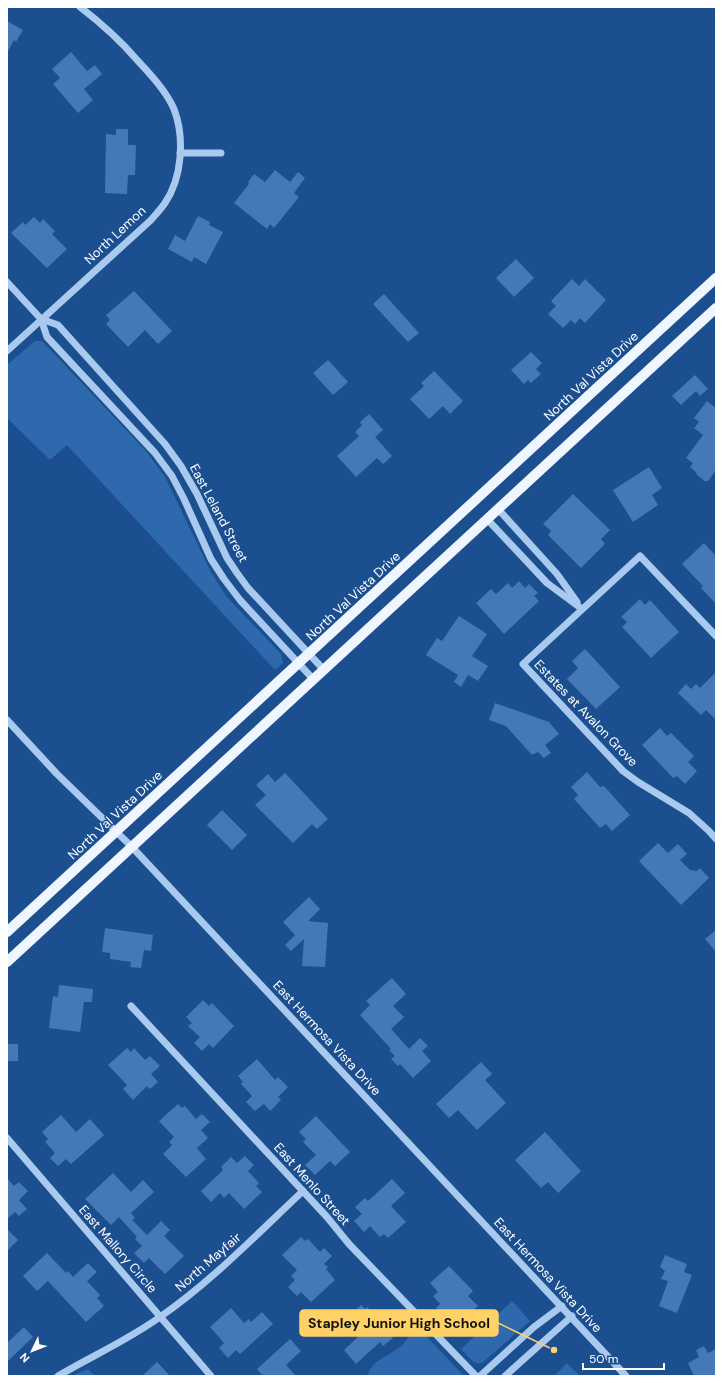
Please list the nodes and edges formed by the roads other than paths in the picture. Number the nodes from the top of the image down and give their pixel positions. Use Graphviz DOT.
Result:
graph roads {
  1 [pos="80,7"];
  2 [pos="180,153"];
  3 [pos="221,153"];
  4 [pos="716,278"];
  5 [pos="7,282"];
  6 [pos="716,308"];
  7 [pos="41,319"];
  8 [pos="7,351"];
  9 [pos="498,509"];
  10 [pos="487,519"];
  11 [pos="526,541"];
  12 [pos="517,551"];
  13 [pos="582,609"];
  14 [pos="716,636"];
  15 [pos="309,654"];
  16 [pos="299,664"];
  17 [pos="324,670"];
  18 [pos="314,680"];
  19 [pos="7,720"];
  20 [pos="117,831"];
  21 [pos="716,839"];
  22 [pos="132,847"];
  23 [pos="7,932"];
  24 [pos="7,962"];
  25 [pos="131,1006"];
  26 [pos="7,1138"];
  27 [pos="303,1191"];
  28 [pos="562,1306"];
  29 [pos="572,1316"];
  30 [pos="161,1317"];
  31 [pos="58,1376"];
  32 [pos="211,1376"];
  33 [pos="476,1376"];
  34 [pos="480,1376"];
  35 [pos="505,1376"];
  36 [pos="626,1376"];
  1 -- 2 [label="street, North Lemon"];
  2 -- 3 [label="street"];
  2 -- 7 [label="street, North Lemon"];
  4 -- 15 [label="main road, North Val Vista Drive"];
  5 -- 7 [label="street, East Leland Street"];
  6 -- 9 [label="main road"];
  7 -- 8 [label="street, North Lemon"];
  7 -- 15 [label="street, East Leland Street"];
  7 -- 16 [label="street, East Leland Street"];
  9 -- 10 [label="main road"];
  9 -- 11 [label="street"];
  10 -- 12 [label="street"];
  10 -- 17 [label="main road"];
  11 -- 12 [label="street"];
  11 -- 13 [label="street"];
  12 -- 13 [label="street"];
  13 -- 14 [label="street, Estates at Avalon Grove"];
  13 -- 21 [label="street, Estates at Avalon Grove"];
  15 -- 16 [label="main road, North Val Vista Drive"];
  15 -- 17 [label="street, East Leland Street"];
  16 -- 18 [label="street, East Leland Street"];
  16 -- 20 [label="main road, North Val Vista Drive"];
  17 -- 18 [label="main road"];
  18 -- 22 [label="main road"];
  19 -- 20 [label="street, East Hermosa Vista Drive"];
  20 -- 22 [label="street, East Hermosa Vista Drive"];
  20 -- 23 [label="main road, North Val Vista Drive"];
  22 -- 24 [label="main road"];
  22 -- 28 [label="street, East Hermosa Vista Drive"];
  25 -- 27 [label="street, East Menlo Street"];
  26 -- 30 [label="street, East Mallory Circle"];
  27 -- 30 [label="street, North Mayfair"];
  27 -- 33 [label="street, East Menlo Street"];
  28 -- 29 [label="street, East Hermosa Vista Drive"];
  28 -- 34 [label="street"];
  29 -- 35 [label="street"];
  29 -- 36 [label="street, East Hermosa Vista Drive"];
  30 -- 31 [label="street, North Mayfair"];
  30 -- 32 [label="street, East Mallory Circle"];
}
